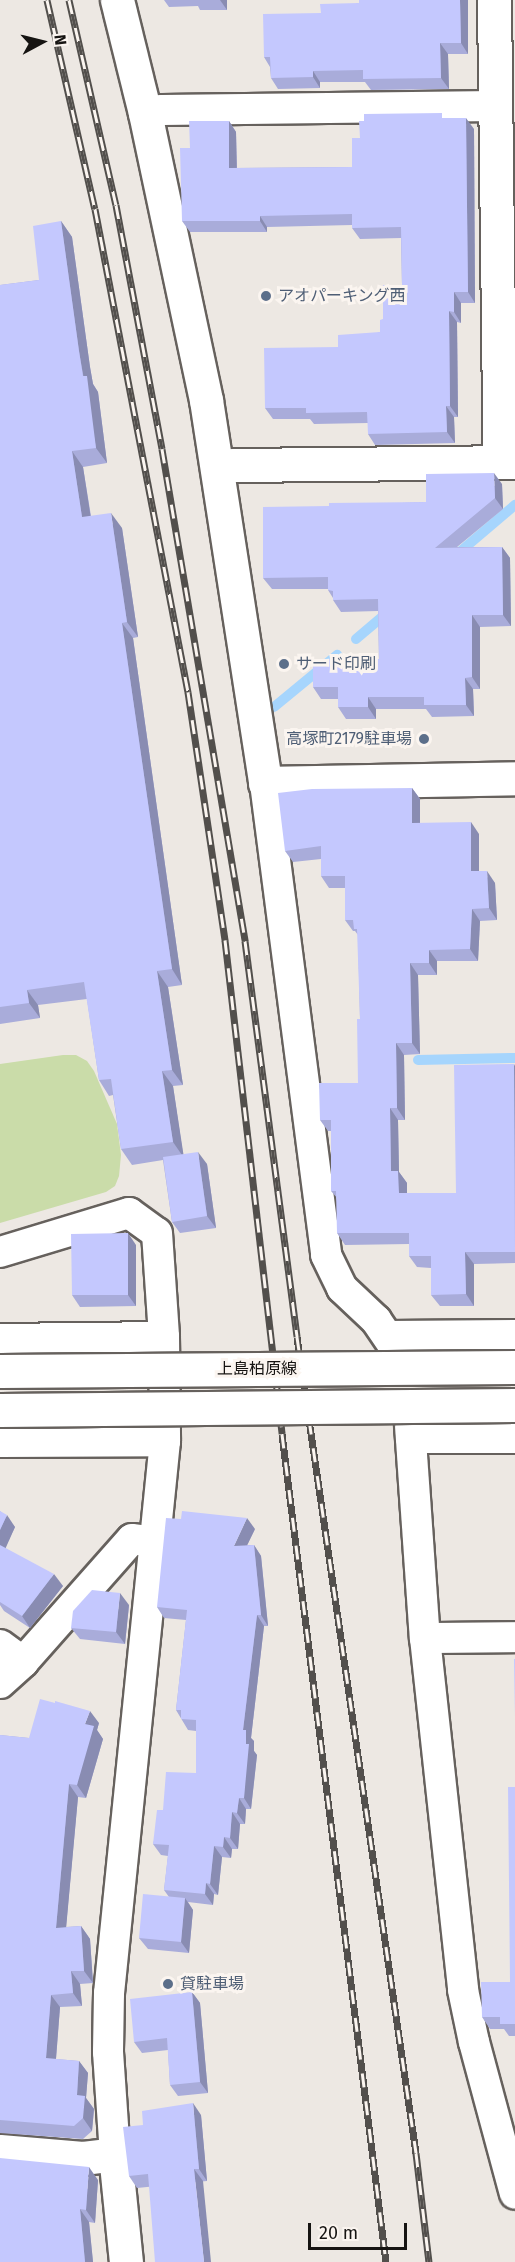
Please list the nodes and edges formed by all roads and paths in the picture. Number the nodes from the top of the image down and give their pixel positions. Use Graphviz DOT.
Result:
graph roads {
  1 [pos="117,0"];
  2 [pos="494,0"];
  3 [pos="495,106"];
  4 [pos="145,113"];
  5 [pos="508,462"];
  6 [pos="217,468"];
  7 [pos="515,778"];
  8 [pos="265,783"];
  9 [pos="0,1252"];
  10 [pos="515,1335"];
  11 [pos="164,1338"];
  12 [pos="0,1339"];
  13 [pos="515,1367"];
  14 [pos="0,1371"];
  15 [pos="515,1405"];
  16 [pos="0,1410"];
  17 [pos="515,1438"];
  18 [pos="165,1440"];
  19 [pos="0,1442"];
  20 [pos="155,1542"];
  21 [pos="515,1637"];
  22 [pos="425,1638"];
  23 [pos="12,1653"];
  24 [pos="0,1683"];
  25 [pos="0,2151"];
  26 [pos="115,2154"];
  27 [pos="515,2194"];
  28 [pos="126,2262"];
  1 -- 4 [label="street"];
  2 -- 3 [label="street"];
  3 -- 4 [label="street"];
  3 -- 5 [label="street"];
  4 -- 6 [label="street"];
  5 -- 6 [label="street"];
  6 -- 8 [label="street"];
  7 -- 8 [label="street"];
  8 -- 10 [label="street"];
  9 -- 11 [label="street"];
  11 -- 12 [label="street"];
  11 -- 18 [label="street"];
  13 -- 14 [label="street, 上島柏原線, bridge"];
  15 -- 16 [label="street, bridge"];
  17 -- 22 [label="street"];
  18 -- 19 [label="street"];
  18 -- 20 [label="street"];
  20 -- 23 [label="street"];
  20 -- 26 [label="street"];
  21 -- 22 [label="street"];
  22 -- 27 [label="street"];
  23 -- 24 [label="street"];
  25 -- 26 [label="street"];
  26 -- 28 [label="street"];
}
